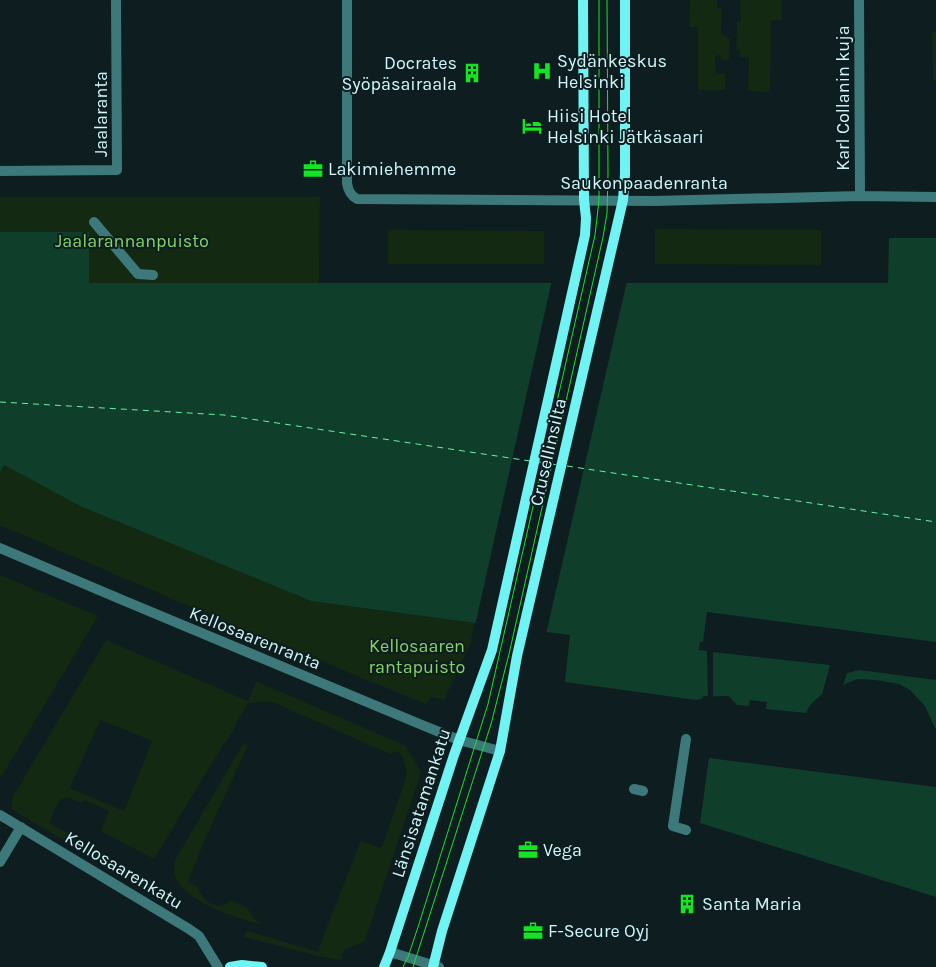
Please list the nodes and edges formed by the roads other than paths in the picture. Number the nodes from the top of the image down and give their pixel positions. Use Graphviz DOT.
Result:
graph roads {
  1 [pos="116,0"];
  2 [pos="347,0"];
  3 [pos="582,0"];
  4 [pos="625,0"];
  5 [pos="859,0"];
  6 [pos="0,171"];
  7 [pos="860,196"];
  8 [pos="936,197"];
  9 [pos="584,200"];
  10 [pos="623,200"];
  11 [pos="93,220"];
  12 [pos="153,275"];
  13 [pos="0,548"];
  14 [pos="492,650"];
  15 [pos="686,739"];
  16 [pos="459,740"];
  17 [pos="500,751"];
  18 [pos="0,815"];
  19 [pos="21,827"];
  20 [pos="686,830"];
  21 [pos="0,862"];
  22 [pos="390,952"];
  23 [pos="435,966"];
  24 [pos="218,967"];
  25 [pos="230,967"];
  26 [pos="262,967"];
  27 [pos="384,967"];
  1 -- 6 [label="street, Jaalaranta"];
  2 -- 9 [label="street, Saukonpaadenranta"];
  3 -- 9 [label="main road"];
  4 -- 10 [label="main road"];
  5 -- 7 [label="street, Karl Collanin kuja"];
  7 -- 8 [label="street, Saukonpaadenranta"];
  7 -- 10 [label="street, Saukonpaadenranta"];
  9 -- 10 [label="street, Saukonpaadenranta"];
  9 -- 14 [label="main road, Crusellinsilta"];
  10 -- 17 [label="main road, Crusellinsilta"];
  11 -- 12 [label="street"];
  13 -- 16 [label="street, Kellosaarenranta"];
  14 -- 16 [label="main road, Länsisatamankatu"];
  15 -- 20 [label="street"];
  16 -- 17 [label="street, Kellosaarenranta"];
  16 -- 22 [label="main road, Länsisatamankatu"];
  17 -- 23 [label="main road"];
  18 -- 19 [label="street, Kellosaarenkatu"];
  19 -- 21 [label="street"];
  19 -- 24 [label="street, Kellosaarenkatu"];
  22 -- 23 [label="street"];
  22 -- 27 [label="main road, Länsisatamankatu"];
  25 -- 26 [label="main road"];
}
